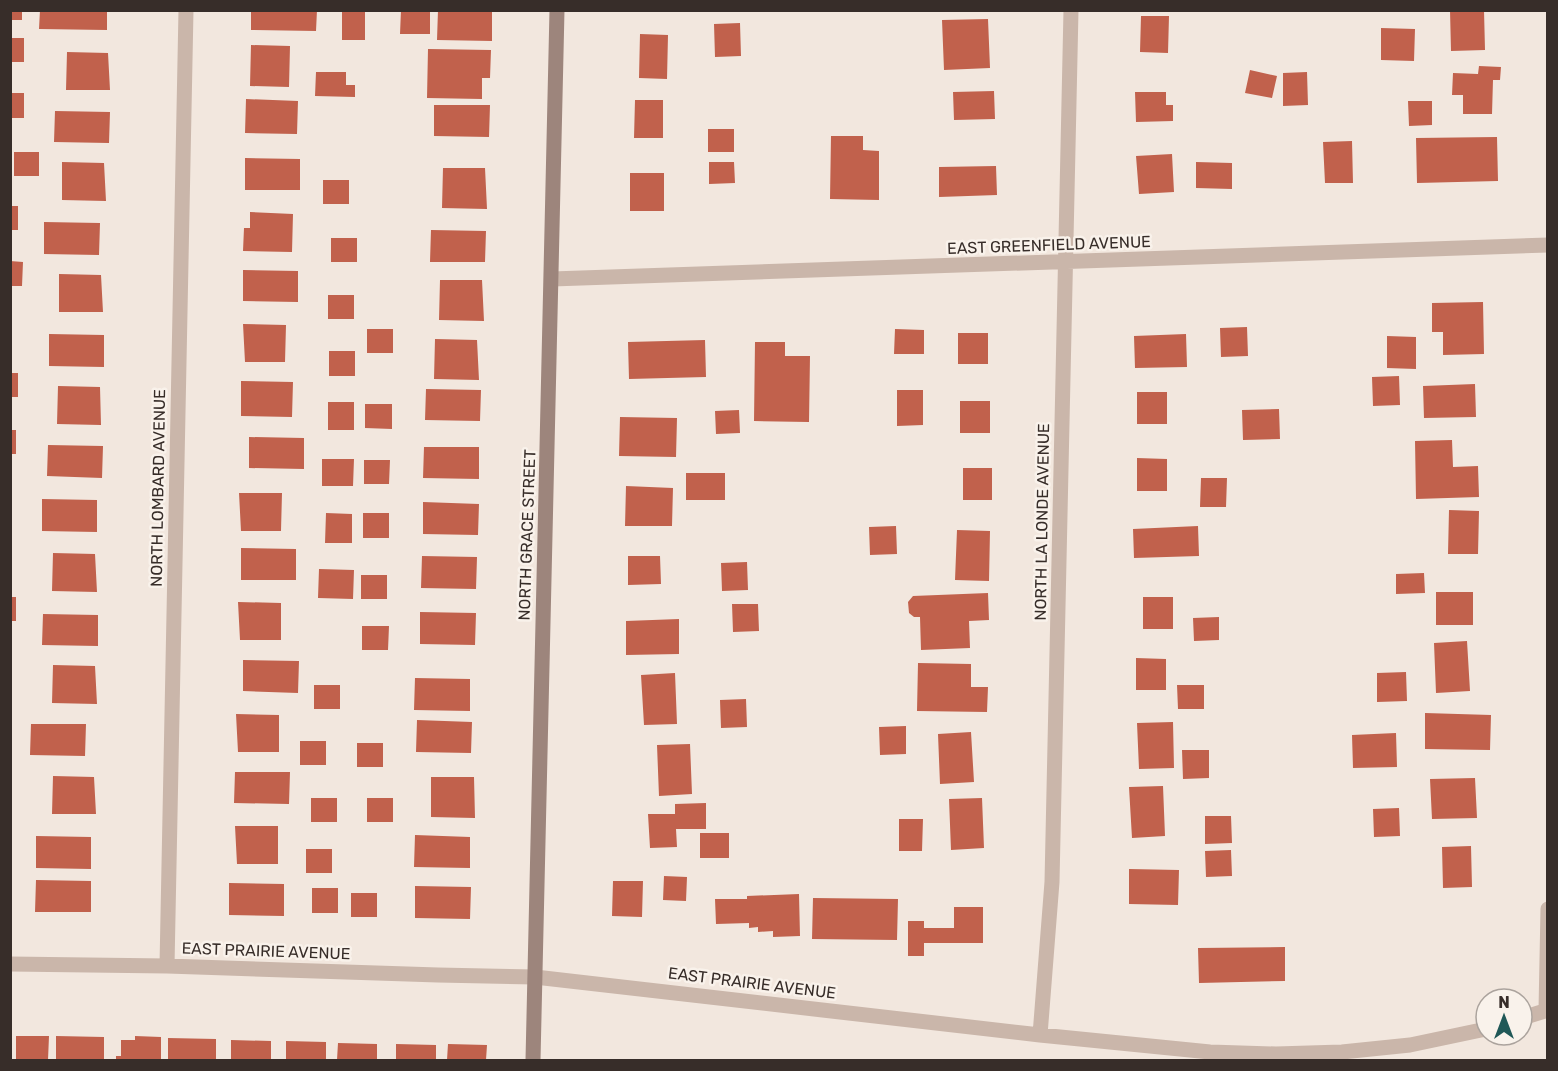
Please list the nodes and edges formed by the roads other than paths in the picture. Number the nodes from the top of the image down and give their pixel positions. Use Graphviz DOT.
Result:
graph roads {
  1 [pos="186,10"];
  2 [pos="557,10"];
  3 [pos="1071,10"];
  4 [pos="1548,245"];
  5 [pos="1066,263"];
  6 [pos="552,279"];
  7 [pos="1548,909"];
  8 [pos="10,964"];
  9 [pos="167,966"];
  10 [pos="535,977"];
  11 [pos="1546,1010"];
  12 [pos="1474,1032"];
  13 [pos="1040,1035"];
  14 [pos="533,1060"];
  1 -- 9 [label="street, NORTH LOMBARD AVENUE"];
  2 -- 6 [label="street, NORTH GRACE STREET"];
  3 -- 5 [label="street, NORTH LA LONDE AVENUE"];
  4 -- 5 [label="street, EAST GREENFIELD AVENUE"];
  5 -- 6 [label="street, EAST GREENFIELD AVENUE"];
  5 -- 13 [label="street, NORTH LA LONDE AVENUE"];
  6 -- 10 [label="street, NORTH GRACE STREET"];
  7 -- 11 [label="street"];
  8 -- 9 [label="street, EAST PRAIRIE AVENUE"];
  9 -- 10 [label="street, EAST PRAIRIE AVENUE"];
  10 -- 13 [label="street, EAST PRAIRIE AVENUE"];
  10 -- 14 [label="street, NORTH GRACE STREET"];
  12 -- 13 [label="street, EAST PRAIRIE AVENUE"];
}
